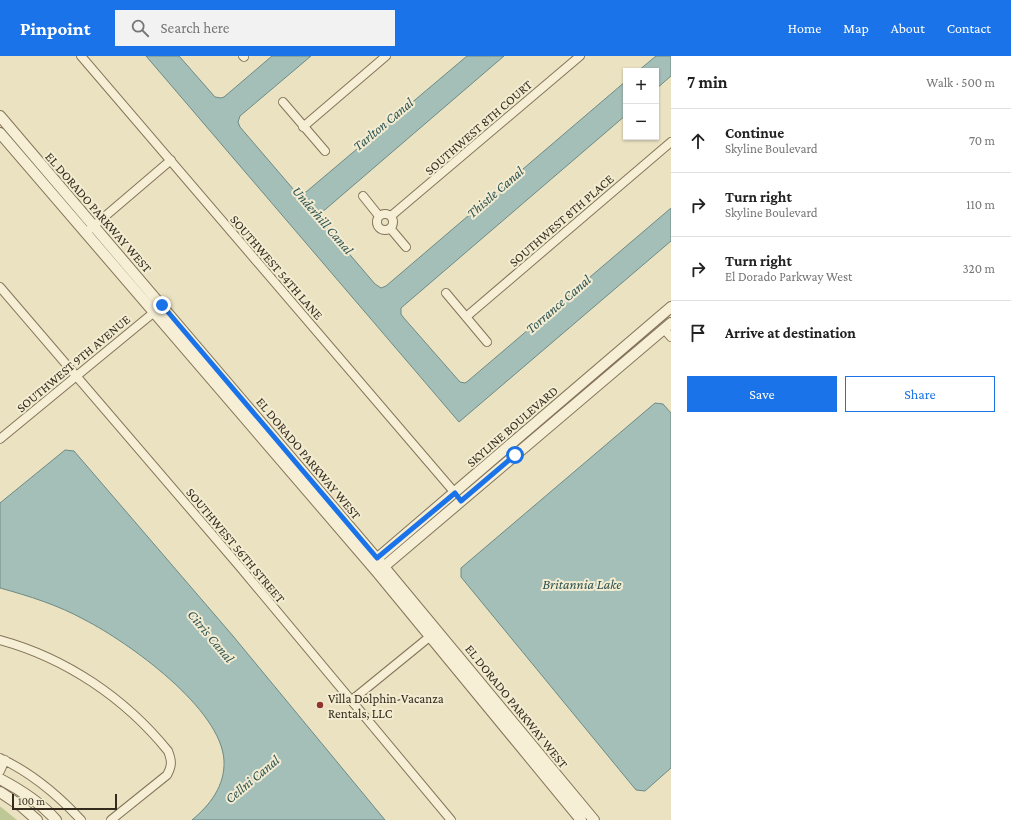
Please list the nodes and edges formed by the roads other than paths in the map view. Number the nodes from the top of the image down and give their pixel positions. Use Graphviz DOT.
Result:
graph roads {
  1 [pos="81,56"];
  2 [pos="386,56"];
  3 [pos="580,56"];
  4 [pos="283,102"];
  5 [pos="0,116"];
  6 [pos="303,127"];
  7 [pos="0,132"];
  8 [pos="671,142"];
  9 [pos="325,151"];
  10 [pos="171,160"];
  11 [pos="363,196"];
  12 [pos="379,216"];
  13 [pos="391,216"];
  14 [pos="93,226"];
  15 [pos="390,228"];
  16 [pos="86,233"];
  17 [pos="406,246"];
  18 [pos="0,287"];
  19 [pos="446,293"];
  20 [pos="671,307"];
  21 [pos="158,309"];
  22 [pos="466,317"];
  23 [pos="657,319"];
  24 [pos="669,330"];
  25 [pos="487,342"];
  26 [pos="76,377"];
  27 [pos="0,439"];
  28 [pos="458,497"];
  29 [pos="377,566"];
  30 [pos="433,633"];
  31 [pos="0,640"];
  32 [pos="352,700"];
  33 [pos="3,759"];
  34 [pos="0,771"];
  35 [pos="0,779"];
  36 [pos="0,792"];
  37 [pos="37,820"];
  38 [pos="56,820"];
  39 [pos="81,820"];
  40 [pos="111,820"];
  41 [pos="451,820"];
  42 [pos="580,820"];
  43 [pos="594,820"];
  1 -- 10 [label="street, SOUTHWEST 54TH LANE"];
  2 -- 6 [label="street"];
  3 -- 13 [label="street, SOUTHWEST 8TH COURT"];
  4 -- 6 [label="street"];
  5 -- 14 [label="street, EL DORADO PARKWAY WEST"];
  6 -- 9 [label="street"];
  7 -- 16 [label="street, EL DORADO PARKWAY WEST"];
  8 -- 22 [label="street, SOUTHWEST 8TH PLACE"];
  10 -- 14 [label="street"];
  10 -- 28 [label="street, SOUTHWEST 54TH LANE"];
  11 -- 12 [label="street"];
  12 -- 13 [label="street"];
  12 -- 15 [label="street"];
  13 -- 15 [label="street"];
  14 -- 16 [label="street"];
  14 -- 21 [label="street, EL DORADO PARKWAY WEST"];
  15 -- 17 [label="street"];
  16 -- 21 [label="street, EL DORADO PARKWAY WEST"];
  18 -- 26 [label="street, SOUTHWEST 56TH STREET"];
  19 -- 22 [label="street"];
  20 -- 23 [label="street, SKYLINE BOULEVARD"];
  21 -- 26 [label="street, SOUTHWEST 9TH AVENUE"];
  21 -- 29 [label="street, EL DORADO PARKWAY WEST"];
  22 -- 25 [label="street"];
  23 -- 24 [label="street"];
  23 -- 28 [label="street, SKYLINE BOULEVARD"];
  24 -- 28 [label="street, SKYLINE BOULEVARD"];
  26 -- 27 [label="street, SOUTHWEST 9TH AVENUE"];
  26 -- 32 [label="street, SOUTHWEST 56TH STREET"];
  28 -- 29 [label="street, SKYLINE BOULEVARD"];
  29 -- 30 [label="street, EL DORADO PARKWAY WEST"];
  30 -- 32 [label="street"];
  30 -- 42 [label="street, EL DORADO PARKWAY WEST"];
  30 -- 43 [label="street, EL DORADO PARKWAY WEST"];
  31 -- 40 [label="street"];
  32 -- 41 [label="street, SOUTHWEST 56TH STREET"];
  33 -- 34 [label="street"];
  33 -- 39 [label="street"];
  35 -- 38 [label="street"];
  36 -- 37 [label="street"];
}
